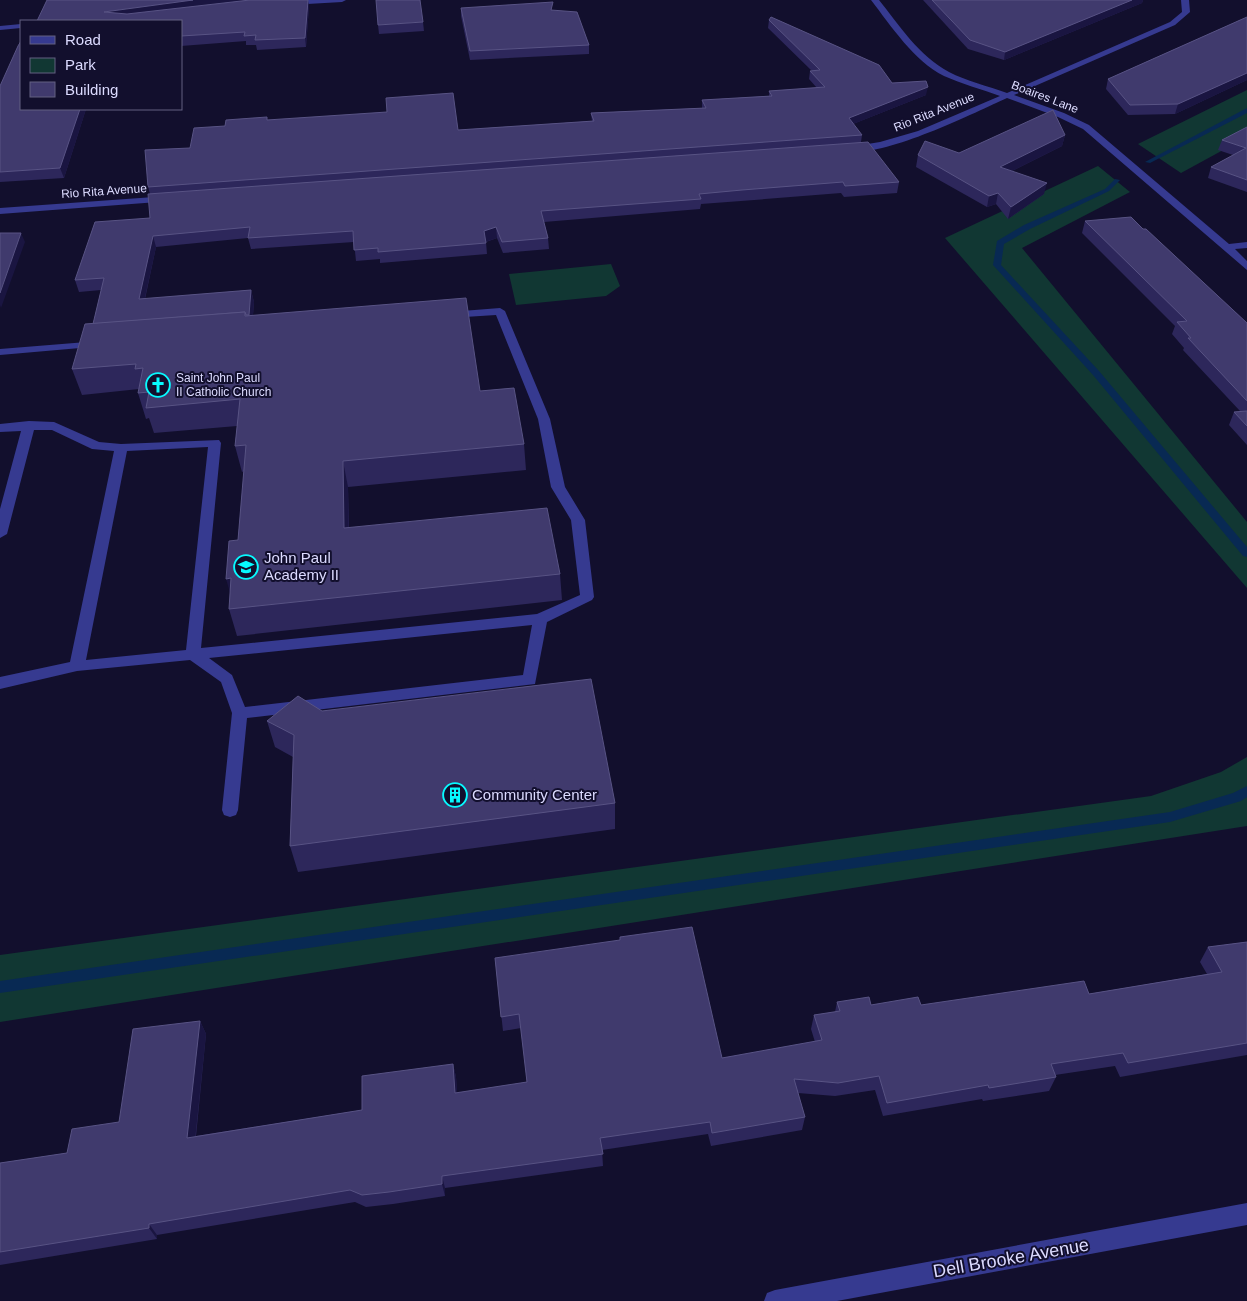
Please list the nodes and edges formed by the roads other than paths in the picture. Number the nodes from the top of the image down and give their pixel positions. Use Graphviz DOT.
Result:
graph roads {
  1 [pos="342,0"];
  2 [pos="875,0"];
  3 [pos="1184,0"];
  4 [pos="282,3"];
  5 [pos="20,26"];
  6 [pos="0,28"];
  7 [pos="1006,96"];
  8 [pos="838,150"];
  9 [pos="178,198"];
  10 [pos="0,211"];
  11 [pos="1247,245"];
  12 [pos="1227,247"];
  13 [pos="1247,267"];
  14 [pos="440,316"];
  15 [pos="113,343"];
  16 [pos="0,352"];
  17 [pos="29,425"];
  18 [pos="0,428"];
  19 [pos="121,448"];
  20 [pos="0,534"];
  21 [pos="540,619"];
  22 [pos="193,654"];
  23 [pos="77,666"];
  24 [pos="0,683"];
  25 [pos="240,714"];
  26 [pos="230,810"];
  27 [pos="1247,1214"];
  28 [pos="775,1301"];
  1 -- 4 [label="street"];
  2 -- 7 [label="street, Boaires Lane"];
  3 -- 7 [label="street, Rio Rita Avenue"];
  5 -- 6 [label="street"];
  7 -- 8 [label="street, Rio Rita Avenue"];
  7 -- 12 [label="street, Boaires Lane"];
  9 -- 10 [label="street, Rio Rita Avenue"];
  11 -- 12 [label="street"];
  12 -- 13 [label="street, Boaires Lane"];
  14 -- 21 [label="street"];
  15 -- 16 [label="street"];
  17 -- 18 [label="street"];
  17 -- 19 [label="street"];
  17 -- 20 [label="street"];
  19 -- 22 [label="street"];
  19 -- 23 [label="street"];
  21 -- 22 [label="street"];
  21 -- 25 [label="street"];
  22 -- 23 [label="street"];
  22 -- 25 [label="street"];
  23 -- 24 [label="street"];
  25 -- 26 [label="street"];
  27 -- 28 [label="street, Dell Brooke Avenue"];
}
